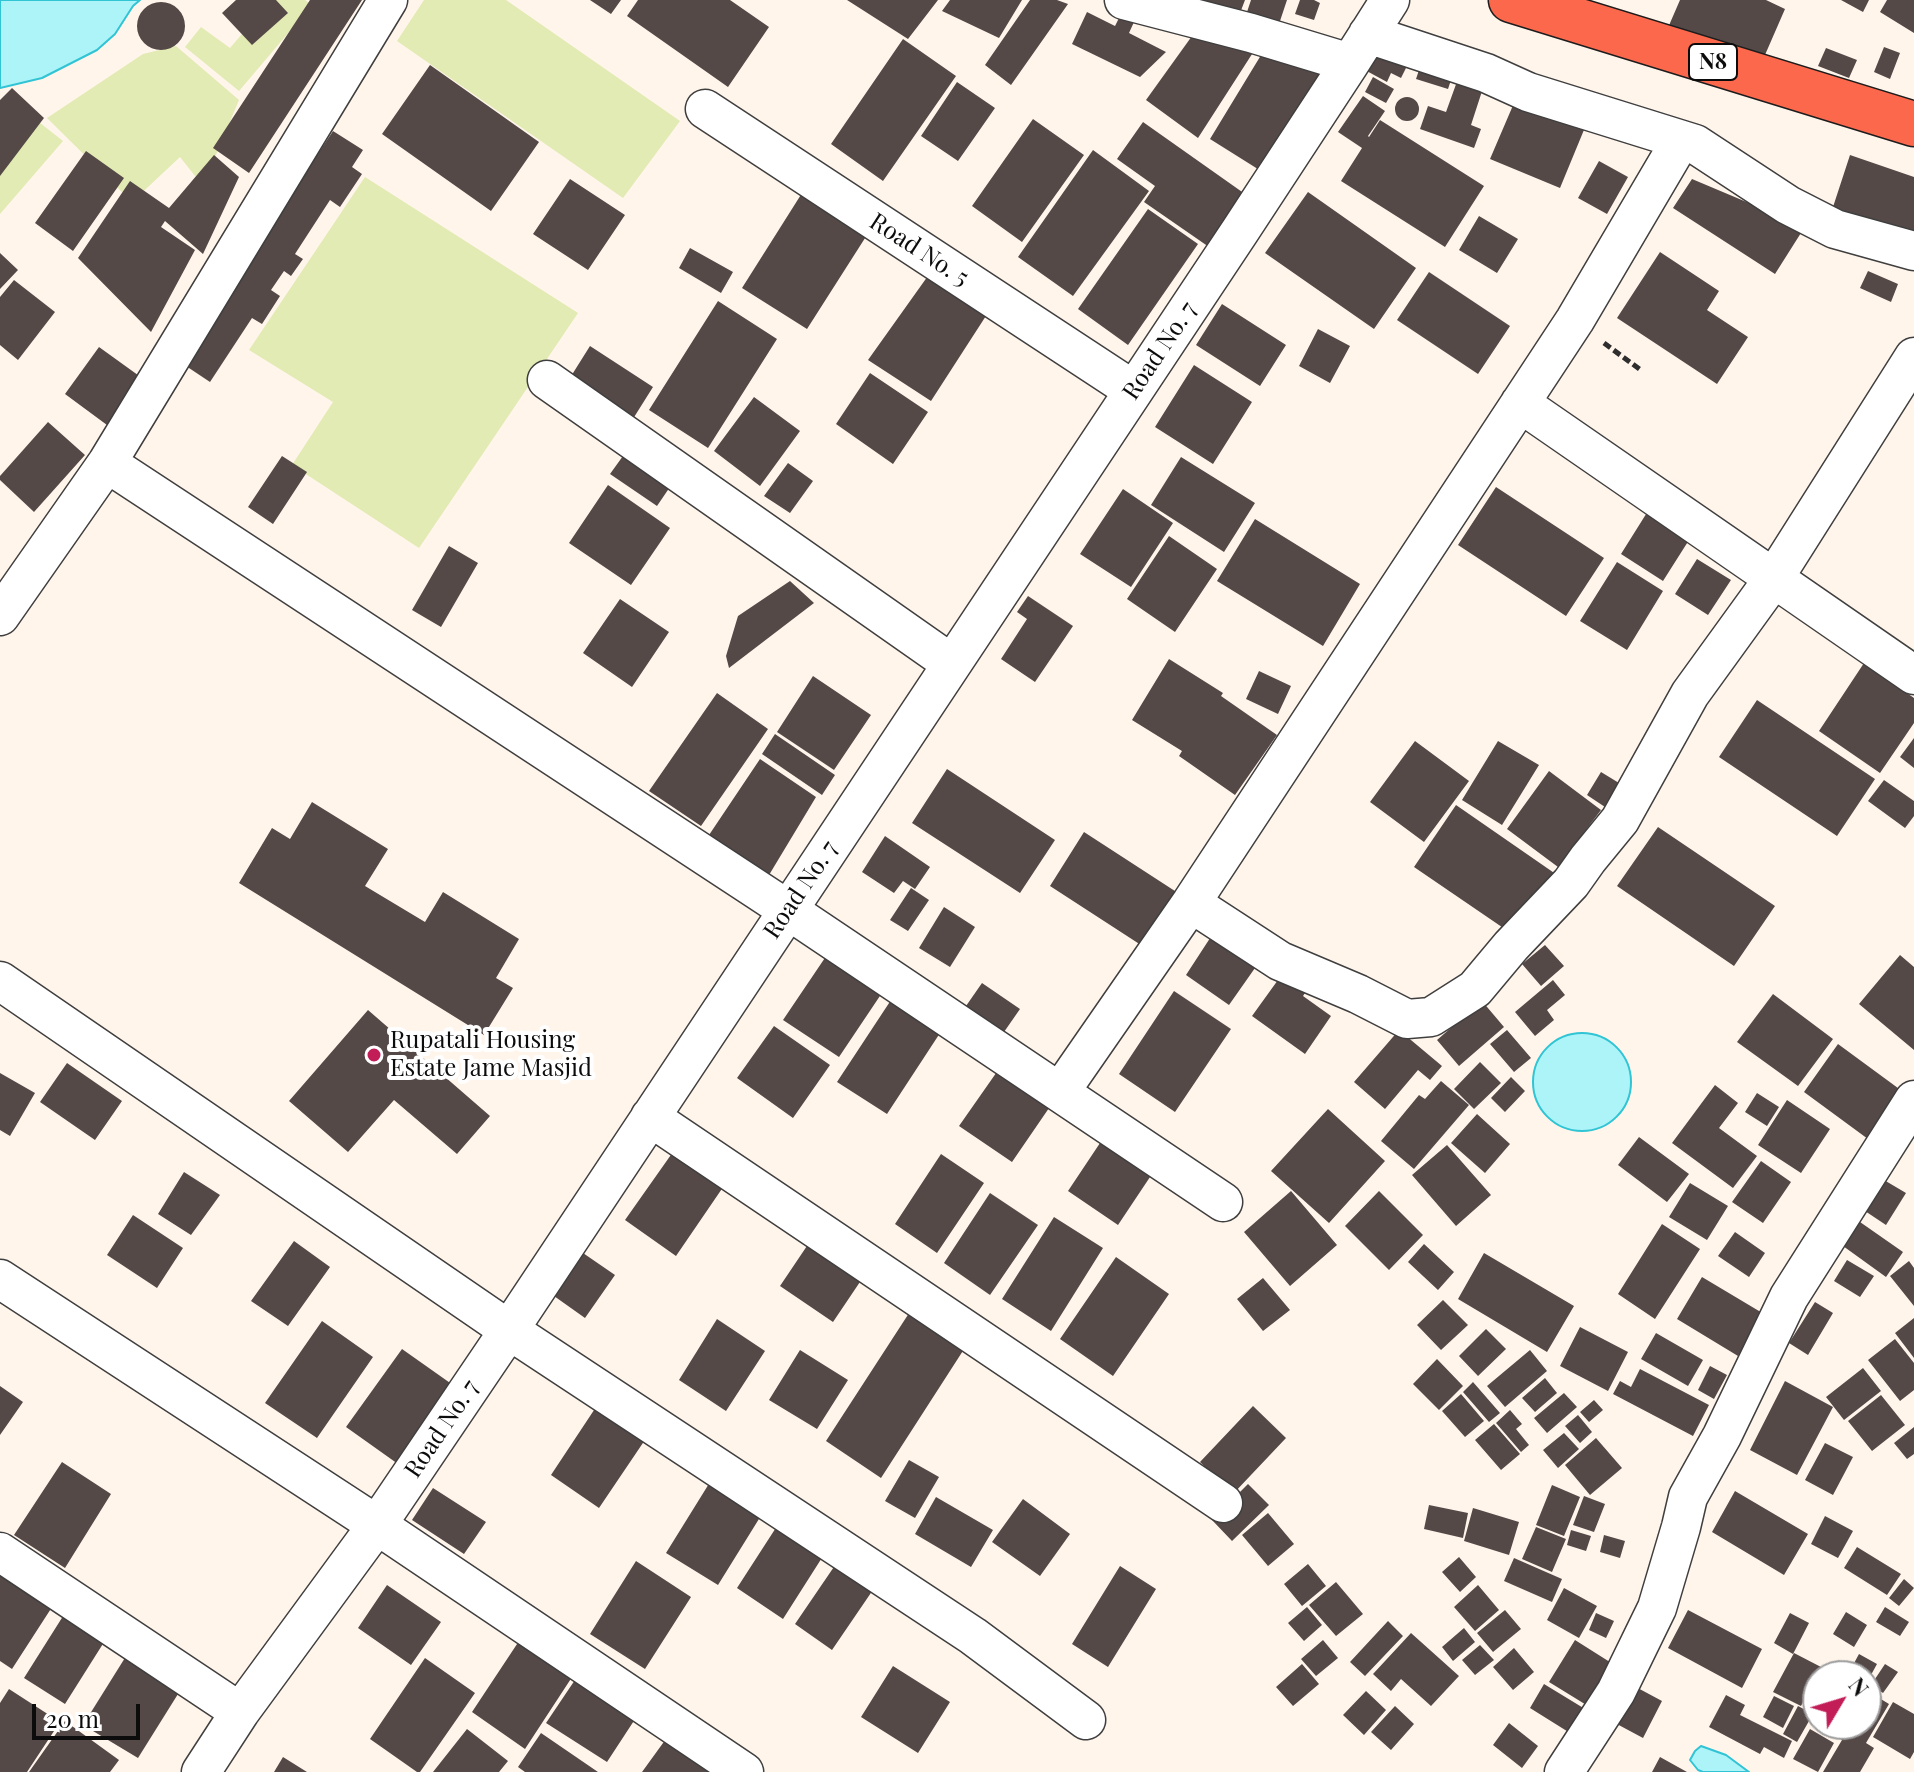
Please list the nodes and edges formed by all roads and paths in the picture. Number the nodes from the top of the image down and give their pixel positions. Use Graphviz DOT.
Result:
graph roads {
  1 [pos="388,0"];
  2 [pos="1124,0"];
  3 [pos="1390,0"];
  4 [pos="1511,0"];
  5 [pos="1359,48"];
  6 [pos="705,109"];
  7 [pos="1914,124"];
  8 [pos="1681,140"];
  9 [pos="1914,251"];
  10 [pos="1575,320"];
  11 [pos="1914,357"];
  12 [pos="1642,371"];
  13 [pos="547,380"];
  14 [pos="1133,390"];
  15 [pos="1520,403"];
  16 [pos="107,463"];
  17 [pos="1774,578"];
  18 [pos="2,608"];
  19 [pos="952,664"];
  20 [pos="1914,675"];
  21 [pos="1191,903"];
  22 [pos="788,910"];
  23 [pos="0,981"];
  24 [pos="1060,1092"];
  25 [pos="1914,1100"];
  26 [pos="650,1117"];
  27 [pos="1223,1202"];
  28 [pos="0,1279"];
  29 [pos="509,1330"];
  30 [pos="1223,1503"];
  31 [pos="377,1525"];
  32 [pos="0,1552"];
  33 [pos="240,1712"];
  34 [pos="1086,1720"];
  35 [pos="201,1772"];
  36 [pos="744,1772"];
  37 [pos="1564,1772"];
  1 -- 16 [label="street"];
  2 -- 5 [label="street"];
  3 -- 5 [label="street, Road No. 7"];
  4 -- 7 [label="highway, N8"];
  5 -- 8 [label="street"];
  5 -- 14 [label="street, Road No. 7"];
  6 -- 14 [label="street, Road No. 5"];
  8 -- 9 [label="street"];
  8 -- 10 [label="street"];
  10 -- 12 [label="path"];
  10 -- 15 [label="street"];
  11 -- 17 [label="street"];
  13 -- 19 [label="street"];
  14 -- 19 [label="street, Road No. 7"];
  15 -- 17 [label="street"];
  15 -- 21 [label="street"];
  16 -- 18 [label="street"];
  16 -- 22 [label="street"];
  17 -- 20 [label="street"];
  17 -- 21 [label="street"];
  19 -- 22 [label="street, Road No. 7"];
  21 -- 24 [label="street"];
  22 -- 24 [label="street"];
  22 -- 26 [label="street, Road No. 7"];
  23 -- 29 [label="street"];
  24 -- 27 [label="street"];
  25 -- 37 [label="street"];
  26 -- 29 [label="street, Road No. 7"];
  26 -- 30 [label="street"];
  28 -- 31 [label="street"];
  29 -- 31 [label="street, Road No. 7"];
  29 -- 34 [label="street"];
  31 -- 33 [label="street, Road No. 7"];
  31 -- 36 [label="street"];
  32 -- 33 [label="street"];
  33 -- 35 [label="street, Road No. 7"];
}
